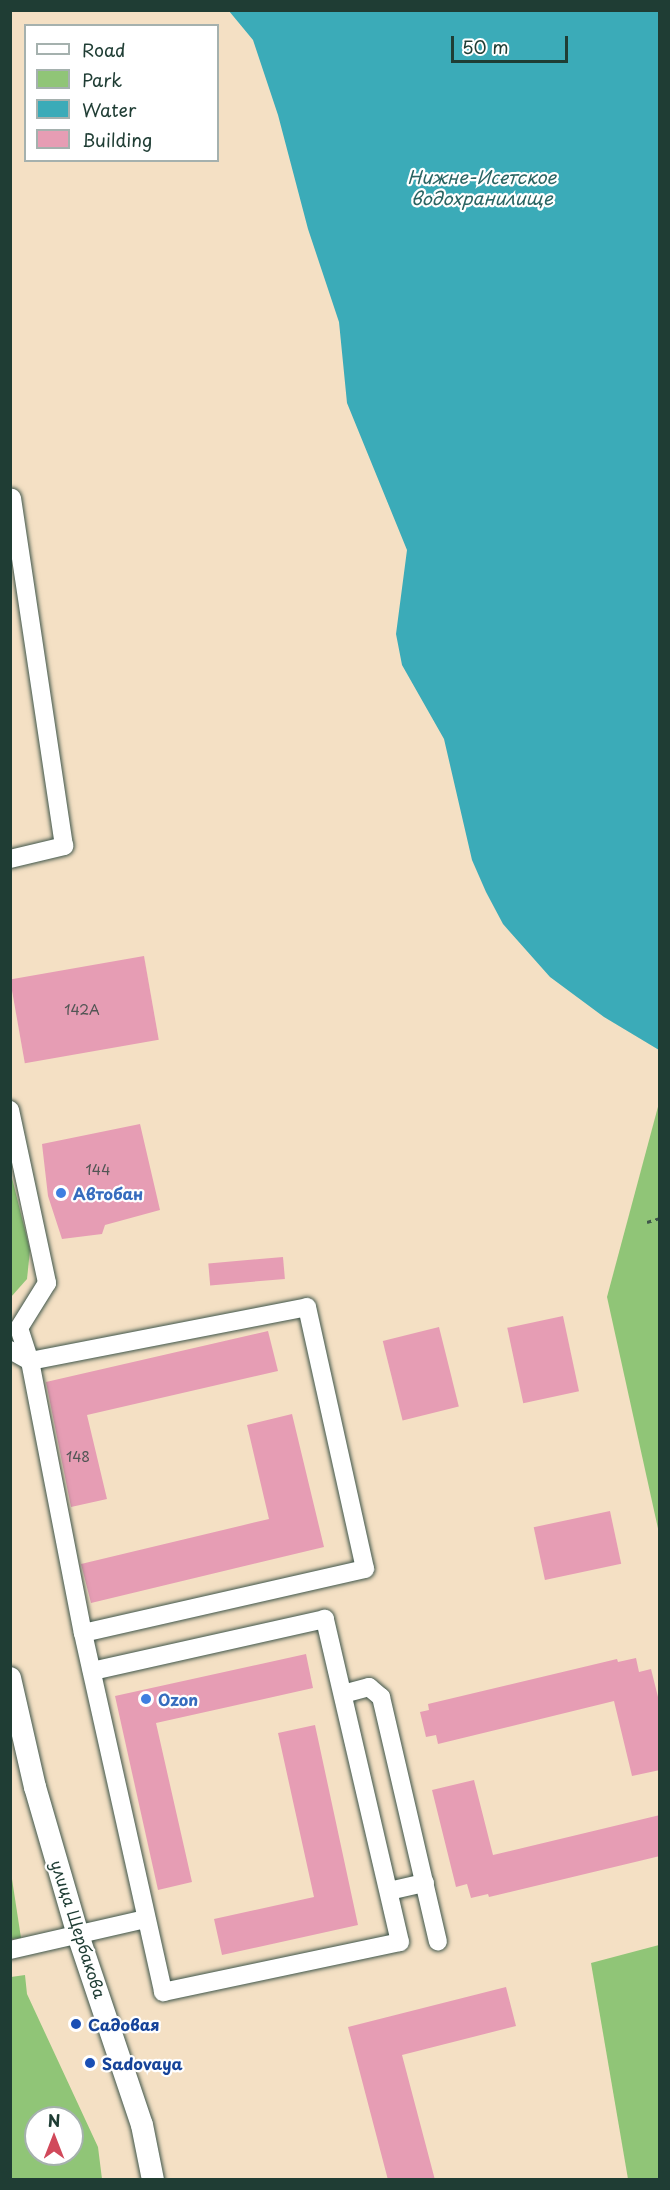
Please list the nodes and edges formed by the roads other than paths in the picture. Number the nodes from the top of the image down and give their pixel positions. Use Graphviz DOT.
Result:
graph roads {
  1 [pos="12,498"];
  2 [pos="10,859"];
  3 [pos="10,1110"];
  4 [pos="10,1350"];
  5 [pos="30,1361"];
  6 [pos="83,1633"];
  7 [pos="92,1671"];
  8 [pos="10,1678"];
  9 [pos="343,1695"];
  10 [pos="425,1883"];
  11 [pos="388,1892"];
  12 [pos="145,1919"];
  13 [pos="78,1935"];
  14 [pos="438,1941"];
  15 [pos="10,1950"];
  16 [pos="153,2180"];
  1 -- 2 [label="street"];
  3 -- 5 [label="street"];
  4 -- 5 [label="street"];
  5 -- 6 [label="street"];
  5 -- 6 [label="street"];
  6 -- 7 [label="street"];
  7 -- 9 [label="street"];
  7 -- 12 [label="street"];
  8 -- 13 [label="main road, улица Щербакова"];
  9 -- 10 [label="street"];
  9 -- 11 [label="street"];
  10 -- 11 [label="street"];
  10 -- 14 [label="street"];
  11 -- 12 [label="street"];
  12 -- 13 [label="street"];
  13 -- 15 [label="street"];
  13 -- 16 [label="main road, улица Щербакова"];
}
